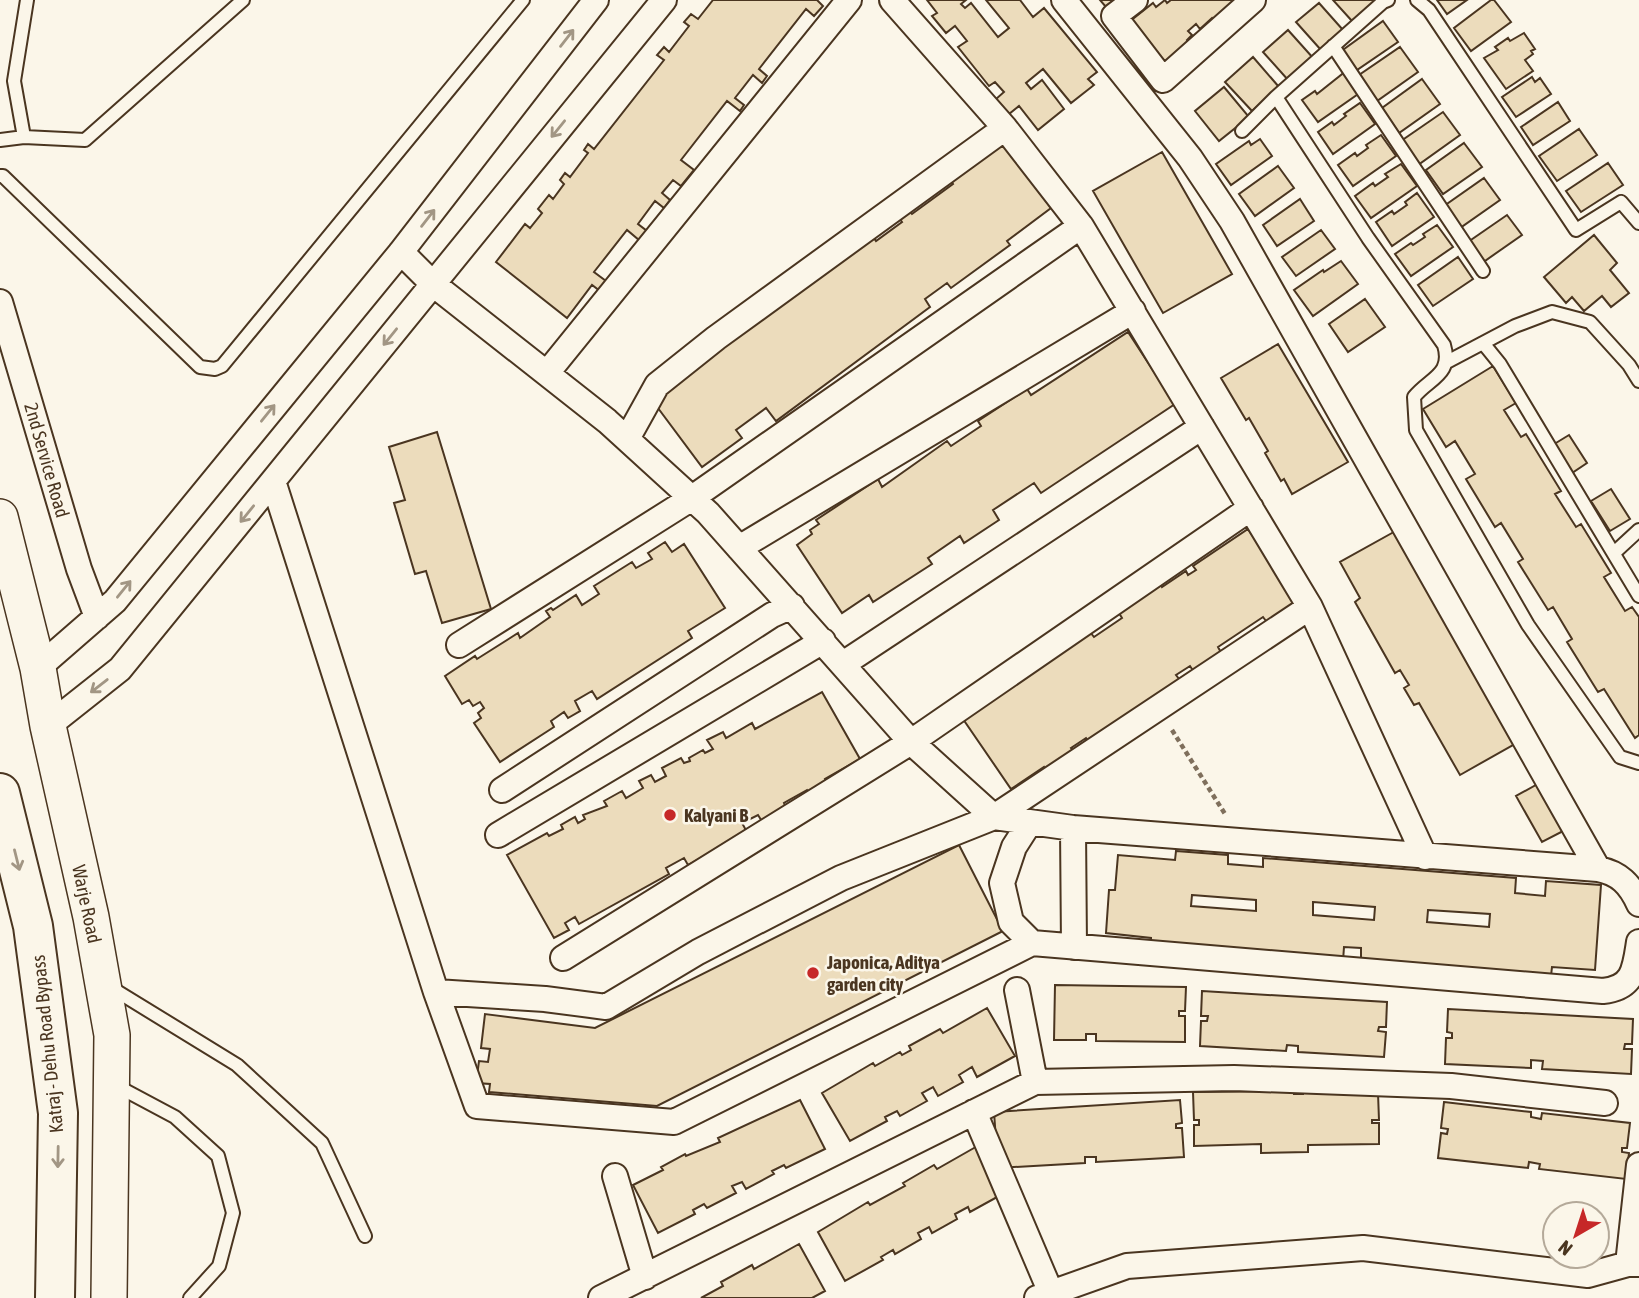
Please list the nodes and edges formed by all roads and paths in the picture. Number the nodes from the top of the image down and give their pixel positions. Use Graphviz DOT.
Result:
graph roads {
  1 [pos="27,0"];
  2 [pos="243,0"];
  3 [pos="523,0"];
  4 [pos="596,0"];
  5 [pos="664,0"];
  6 [pos="849,0"];
  7 [pos="892,0"];
  8 [pos="1063,0"];
  9 [pos="1135,0"];
  10 [pos="1253,0"];
  11 [pos="1388,0"];
  12 [pos="1417,0"];
  13 [pos="1334,46"];
  14 [pos="1276,97"];
  15 [pos="1005,128"];
  16 [pos="1242,131"];
  17 [pos="24,137"];
  18 [pos="0,139"];
  19 [pos="0,176"];
  20 [pos="1639,223"];
  21 [pos="1081,226"];
  22 [pos="401,252"];
  23 [pos="1483,271"];
  24 [pos="433,284"];
  25 [pos="0,302"];
  26 [pos="1133,311"];
  27 [pos="1483,343"];
  28 [pos="1445,363"];
  29 [pos="547,373"];
  30 [pos="1639,381"];
  31 [pos="1202,426"];
  32 [pos="627,439"];
  33 [pos="273,481"];
  34 [pos="692,498"];
  35 [pos="1251,508"];
  36 [pos="0,517"];
  37 [pos="1639,530"];
  38 [pos="740,548"];
  39 [pos="1614,553"];
  40 [pos="1639,596"];
  41 [pos="792,606"];
  42 [pos="1310,607"];
  43 [pos="97,617"];
  44 [pos="823,641"];
  45 [pos="459,645"];
  46 [pos="843,664"];
  47 [pos="38,668"];
  48 [pos="1158,708"];
  49 [pos="47,726"];
  50 [pos="911,742"];
  51 [pos="1639,762"];
  52 [pos="502,790"];
  53 [pos="0,793"];
  54 [pos="994,817"];
  55 [pos="1030,822"];
  56 [pos="1073,828"];
  57 [pos="498,835"];
  58 [pos="1242,842"];
  59 [pos="1425,857"];
  60 [pos="1598,869"];
  61 [pos="1639,904"];
  62 [pos="1639,942"];
  63 [pos="1032,943"];
  64 [pos="1074,947"];
  65 [pos="563,958"];
  66 [pos="103,983"];
  67 [pos="1017,990"];
  68 [pos="436,992"];
  69 [pos="1035,1082"];
  70 [pos="111,1084"];
  71 [pos="1605,1103"];
  72 [pos="974,1112"];
  73 [pos="1639,1165"];
  74 [pos="615,1176"];
  75 [pos="365,1236"];
  76 [pos="1633,1264"];
  77 [pos="645,1277"];
  78 [pos="1044,1296"];
  79 [pos="55,1298"];
  80 [pos="108,1298"];
  81 [pos="190,1298"];
  82 [pos="601,1298"];
  1 -- 17 [label="lane"];
  2 -- 17 [label="lane"];
  3 -- 19 [label="lane"];
  22 -- 4 [label="street, one-way"];
  5 -- 24 [label="street, one-way"];
  6 -- 29 [label="street"];
  7 -- 15 [label="street"];
  8 -- 60 [label="street"];
  9 -- 10 [label="street"];
  11 -- 13 [label="lane"];
  12 -- 20 [label="lane"];
  13 -- 14 [label="lane"];
  13 -- 23 [label="lane"];
  14 -- 16 [label="lane"];
  14 -- 28 [label="lane"];
  15 -- 21 [label="street"];
  15 -- 32 [label="street"];
  17 -- 18 [label="lane"];
  21 -- 26 [label="street"];
  21 -- 34 [label="street"];
  22 -- 24 [label="street"];
  43 -- 22 [label="street, one-way"];
  24 -- 29 [label="street"];
  24 -- 33 [label="street, one-way"];
  25 -- 43 [label="street, 2nd Service Road"];
  26 -- 31 [label="street"];
  26 -- 38 [label="street"];
  27 -- 28 [label="lane"];
  27 -- 30 [label="lane"];
  27 -- 39 [label="lane"];
  28 -- 51 [label="lane"];
  29 -- 32 [label="street"];
  31 -- 35 [label="street"];
  31 -- 46 [label="street"];
  32 -- 34 [label="street"];
  33 -- 49 [label="street, one-way"];
  33 -- 68 [label="street"];
  34 -- 38 [label="street"];
  34 -- 45 [label="street"];
  35 -- 42 [label="street"];
  35 -- 50 [label="street"];
  36 -- 47 [label="street, Warje Road"];
  37 -- 39 [label="lane"];
  38 -- 41 [label="street"];
  39 -- 40 [label="lane"];
  41 -- 44 [label="street"];
  41 -- 52 [label="street"];
  42 -- 48 [label="street"];
  42 -- 59 [label="street"];
  43 -- 47 [label="street"];
  44 -- 46 [label="street"];
  44 -- 57 [label="street"];
  46 -- 50 [label="street"];
  47 -- 49 [label="street, Warje Road"];
  48 -- 54 [label="street"];
  48 -- 58 [label="path"];
  49 -- 66 [label="street, Warje Road"];
  50 -- 54 [label="street"];
  50 -- 65 [label="street"];
  53 -- 79 [label="highway, Katraj - Dehu Road Bypass, one-way"];
  54 -- 55 [label="street"];
  54 -- 68 [label="street"];
  55 -- 56 [label="street"];
  55 -- 63 [label="street"];
  56 -- 58 [label="street"];
  56 -- 64 [label="street"];
  58 -- 59 [label="street"];
  59 -- 60 [label="street"];
  60 -- 61 [label="street"];
  62 -- 64 [label="street"];
  63 -- 64 [label="street"];
  63 -- 68 [label="street"];
  66 -- 70 [label="street, Warje Road"];
  66 -- 75 [label="lane"];
  67 -- 69 [label="street"];
  69 -- 71 [label="street"];
  69 -- 72 [label="street"];
  70 -- 80 [label="street, Warje Road"];
  70 -- 81 [label="lane"];
  72 -- 77 [label="street"];
  72 -- 78 [label="street"];
  73 -- 76 [label="street"];
  74 -- 77 [label="street"];
  76 -- 78 [label="street"];
  77 -- 82 [label="street"];
}
